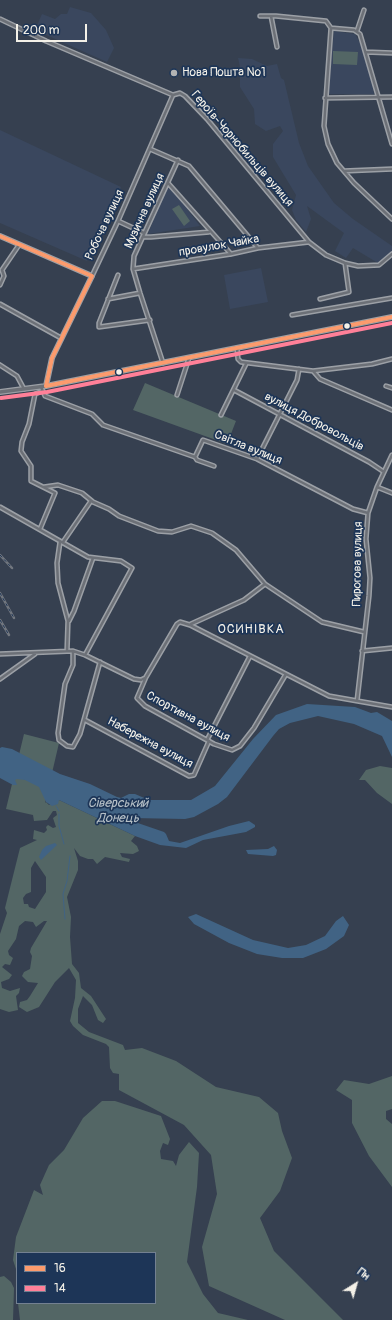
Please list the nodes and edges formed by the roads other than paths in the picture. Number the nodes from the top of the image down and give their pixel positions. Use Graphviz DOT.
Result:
graph roads {
  1 [pos="364,10"];
  2 [pos="260,16"];
  3 [pos="271,16"];
  4 [pos="0,19"];
  5 [pos="331,28"];
  6 [pos="357,31"];
  7 [pos="277,47"];
  8 [pos="366,52"];
  9 [pos="392,53"];
  10 [pos="173,95"];
  11 [pos="380,97"];
  12 [pos="392,97"];
  13 [pos="326,98"];
  14 [pos="392,144"];
  15 [pos="150,149"];
  16 [pos="178,160"];
  17 [pos="392,170"];
  18 [pos="344,171"];
  19 [pos="168,183"];
  20 [pos="392,219"];
  21 [pos="118,221"];
  22 [pos="209,232"];
  23 [pos="144,235"];
  24 [pos="0,236"];
  25 [pos="309,242"];
  26 [pos="19,245"];
  27 [pos="258,248"];
  28 [pos="231,254"];
  29 [pos="392,254"];
  30 [pos="344,264"];
  31 [pos="133,269"];
  32 [pos="1,270"];
  33 [pos="118,275"];
  34 [pos="92,276"];
  35 [pos="0,284"];
  36 [pos="140,293"];
  37 [pos="392,298"];
  38 [pos="108,299"];
  39 [pos="320,299"];
  40 [pos="0,304"];
  41 [pos="292,315"];
  42 [pos="392,317"];
  43 [pos="150,320"];
  44 [pos="61,338"];
  45 [pos="237,348"];
  46 [pos="189,358"];
  47 [pos="392,359"];
  48 [pos="163,363"];
  49 [pos="0,364"];
  50 [pos="246,364"];
  51 [pos="299,369"];
  52 [pos="313,371"];
  53 [pos="43,386"];
  54 [pos="386,386"];
  55 [pos="392,388"];
  56 [pos="24,389"];
  57 [pos="234,390"];
  58 [pos="43,391"];
  59 [pos="0,392"];
  60 [pos="177,395"];
  61 [pos="392,410"];
  62 [pos="222,415"];
  63 [pos="279,415"];
  64 [pos="392,455"];
  65 [pos="195,457"];
  66 [pos="256,459"];
  67 [pos="214,466"];
  68 [pos="384,472"];
  69 [pos="44,487"];
  70 [pos="377,487"];
  71 [pos="392,493"];
  72 [pos="91,501"];
  73 [pos="0,507"];
  74 [pos="368,513"];
  75 [pos="40,529"];
  76 [pos="61,542"];
  77 [pos="93,558"];
  78 [pos="265,584"];
  79 [pos="68,621"];
  80 [pos="190,624"];
  81 [pos="364,632"];
  82 [pos="392,648"];
  83 [pos="67,651"];
  84 [pos="362,651"];
  85 [pos="73,652"];
  86 [pos="37,653"];
  87 [pos="0,654"];
  88 [pos="85,655"];
  89 [pos="250,656"];
  90 [pos="100,662"];
  91 [pos="286,674"];
  92 [pos="146,677"];
  93 [pos="0,679"];
  94 [pos="138,680"];
  95 [pos="140,688"];
  96 [pos="357,701"];
  97 [pos="392,707"];
  98 [pos="85,720"];
  99 [pos="208,741"];
  1 -- 6 [label="street"];
  2 -- 3 [label="street"];
  3 -- 5 [label="street"];
  3 -- 7 [label="street"];
  4 -- 10 [label="street, Героїв-Чорнобильців вулиця"];
  5 -- 6 [label="street"];
  5 -- 13 [label="street"];
  6 -- 8 [label="street"];
  8 -- 9 [label="street"];
  8 -- 11 [label="street"];
  10 -- 15 [label="street, Робоча вулиця"];
  10 -- 25 [label="street, Героїв-Чорнобильців вулиця"];
  11 -- 12 [label="street"];
  11 -- 13 [label="street"];
  11 -- 14 [label="street"];
  13 -- 18 [label="street"];
  15 -- 16 [label="street"];
  15 -- 21 [label="street, Робоча вулиця"];
  16 -- 19 [label="street, Музична вулиця"];
  16 -- 27 [label="street"];
  17 -- 18 [label="street"];
  18 -- 20 [label="street"];
  19 -- 22 [label="street"];
  19 -- 23 [label="street, Музична вулиця"];
  21 -- 23 [label="street"];
  21 -- 34 [label="street, Робоча вулиця"];
  22 -- 23 [label="street"];
  22 -- 28 [label="street"];
  23 -- 31 [label="street, Музична вулиця"];
  24 -- 26 [label="street"];
  25 -- 27 [label="street, провулок Чайка"];
  25 -- 30 [label="street, Героїв-Чорнобильців вулиця"];
  26 -- 32 [label="street"];
  26 -- 34 [label="street"];
  27 -- 28 [label="street, провулок Чайка"];
  28 -- 31 [label="street, провулок Чайка"];
  29 -- 30 [label="street, Героїв-Чорнобильців вулиця"];
  30 -- 39 [label="street"];
  31 -- 36 [label="street, Музична вулиця"];
  32 -- 35 [label="street"];
  33 -- 38 [label="street"];
  34 -- 44 [label="street, Робоча вулиця"];
  36 -- 38 [label="street"];
  36 -- 43 [label="street, Музична вулиця"];
  37 -- 41 [label="street"];
  38 -- 43 [label="street"];
  40 -- 44 [label="street"];
  42 -- 45 [label="street"];
  43 -- 48 [label="street, Музична вулиця"];
  44 -- 53 [label="street, Робоча вулиця"];
  45 -- 46 [label="street"];
  45 -- 50 [label="street"];
  46 -- 48 [label="street"];
  46 -- 60 [label="street"];
  47 -- 52 [label="street"];
  48 -- 53 [label="street"];
  49 -- 56 [label="street"];
  50 -- 51 [label="street"];
  50 -- 57 [label="street"];
  51 -- 52 [label="street"];
  51 -- 63 [label="street"];
  52 -- 61 [label="street"];
  53 -- 56 [label="street"];
  53 -- 58 [label="street"];
  54 -- 55 [label="street"];
  56 -- 59 [label="street"];
  57 -- 62 [label="street"];
  57 -- 63 [label="street, вулиця Добровольців"];
  58 -- 65 [label="street"];
  58 -- 69 [label="street"];
  63 -- 66 [label="street"];
  63 -- 68 [label="street, вулиця Добровольців"];
  64 -- 68 [label="street, Пирогова вулиця"];
  65 -- 66 [label="street, Світла вулиця"];
  65 -- 67 [label="street"];
  66 -- 74 [label="street, Світла вулиця"];
  68 -- 70 [label="street, Пирогова вулиця"];
  69 -- 72 [label="street"];
  69 -- 75 [label="street"];
  70 -- 71 [label="street"];
  70 -- 74 [label="street, Пирогова вулиця"];
  72 -- 76 [label="street"];
  72 -- 78 [label="street"];
  73 -- 75 [label="street"];
  74 -- 81 [label="street, Пирогова вулиця"];
  75 -- 76 [label="street"];
  76 -- 77 [label="street"];
  76 -- 79 [label="street"];
  77 -- 79 [label="street"];
  77 -- 88 [label="street"];
  78 -- 80 [label="street"];
  78 -- 81 [label="street"];
  79 -- 83 [label="street"];
  80 -- 89 [label="street"];
  80 -- 92 [label="street, Спортивна вулиця"];
  81 -- 84 [label="street, Пирогова вулиця"];
  82 -- 84 [label="street"];
  83 -- 85 [label="street"];
  83 -- 86 [label="street"];
  84 -- 96 [label="street, Пирогова вулиця"];
  85 -- 88 [label="street"];
  85 -- 98 [label="street"];
  86 -- 87 [label="street"];
  86 -- 93 [label="street"];
  88 -- 90 [label="street"];
  89 -- 91 [label="street"];
  89 -- 99 [label="street, Набережна вулиця"];
  90 -- 94 [label="street"];
  90 -- 98 [label="street"];
  91 -- 96 [label="street"];
  91 -- 99 [label="street, Спортивна вулиця"];
  92 -- 94 [label="street"];
  92 -- 95 [label="street, Спортивна вулиця"];
  94 -- 95 [label="street"];
  95 -- 99 [label="street, Спортивна вулиця"];
  96 -- 97 [label="street"];
  98 -- 99 [label="street, Набережна вулиця"];
}
